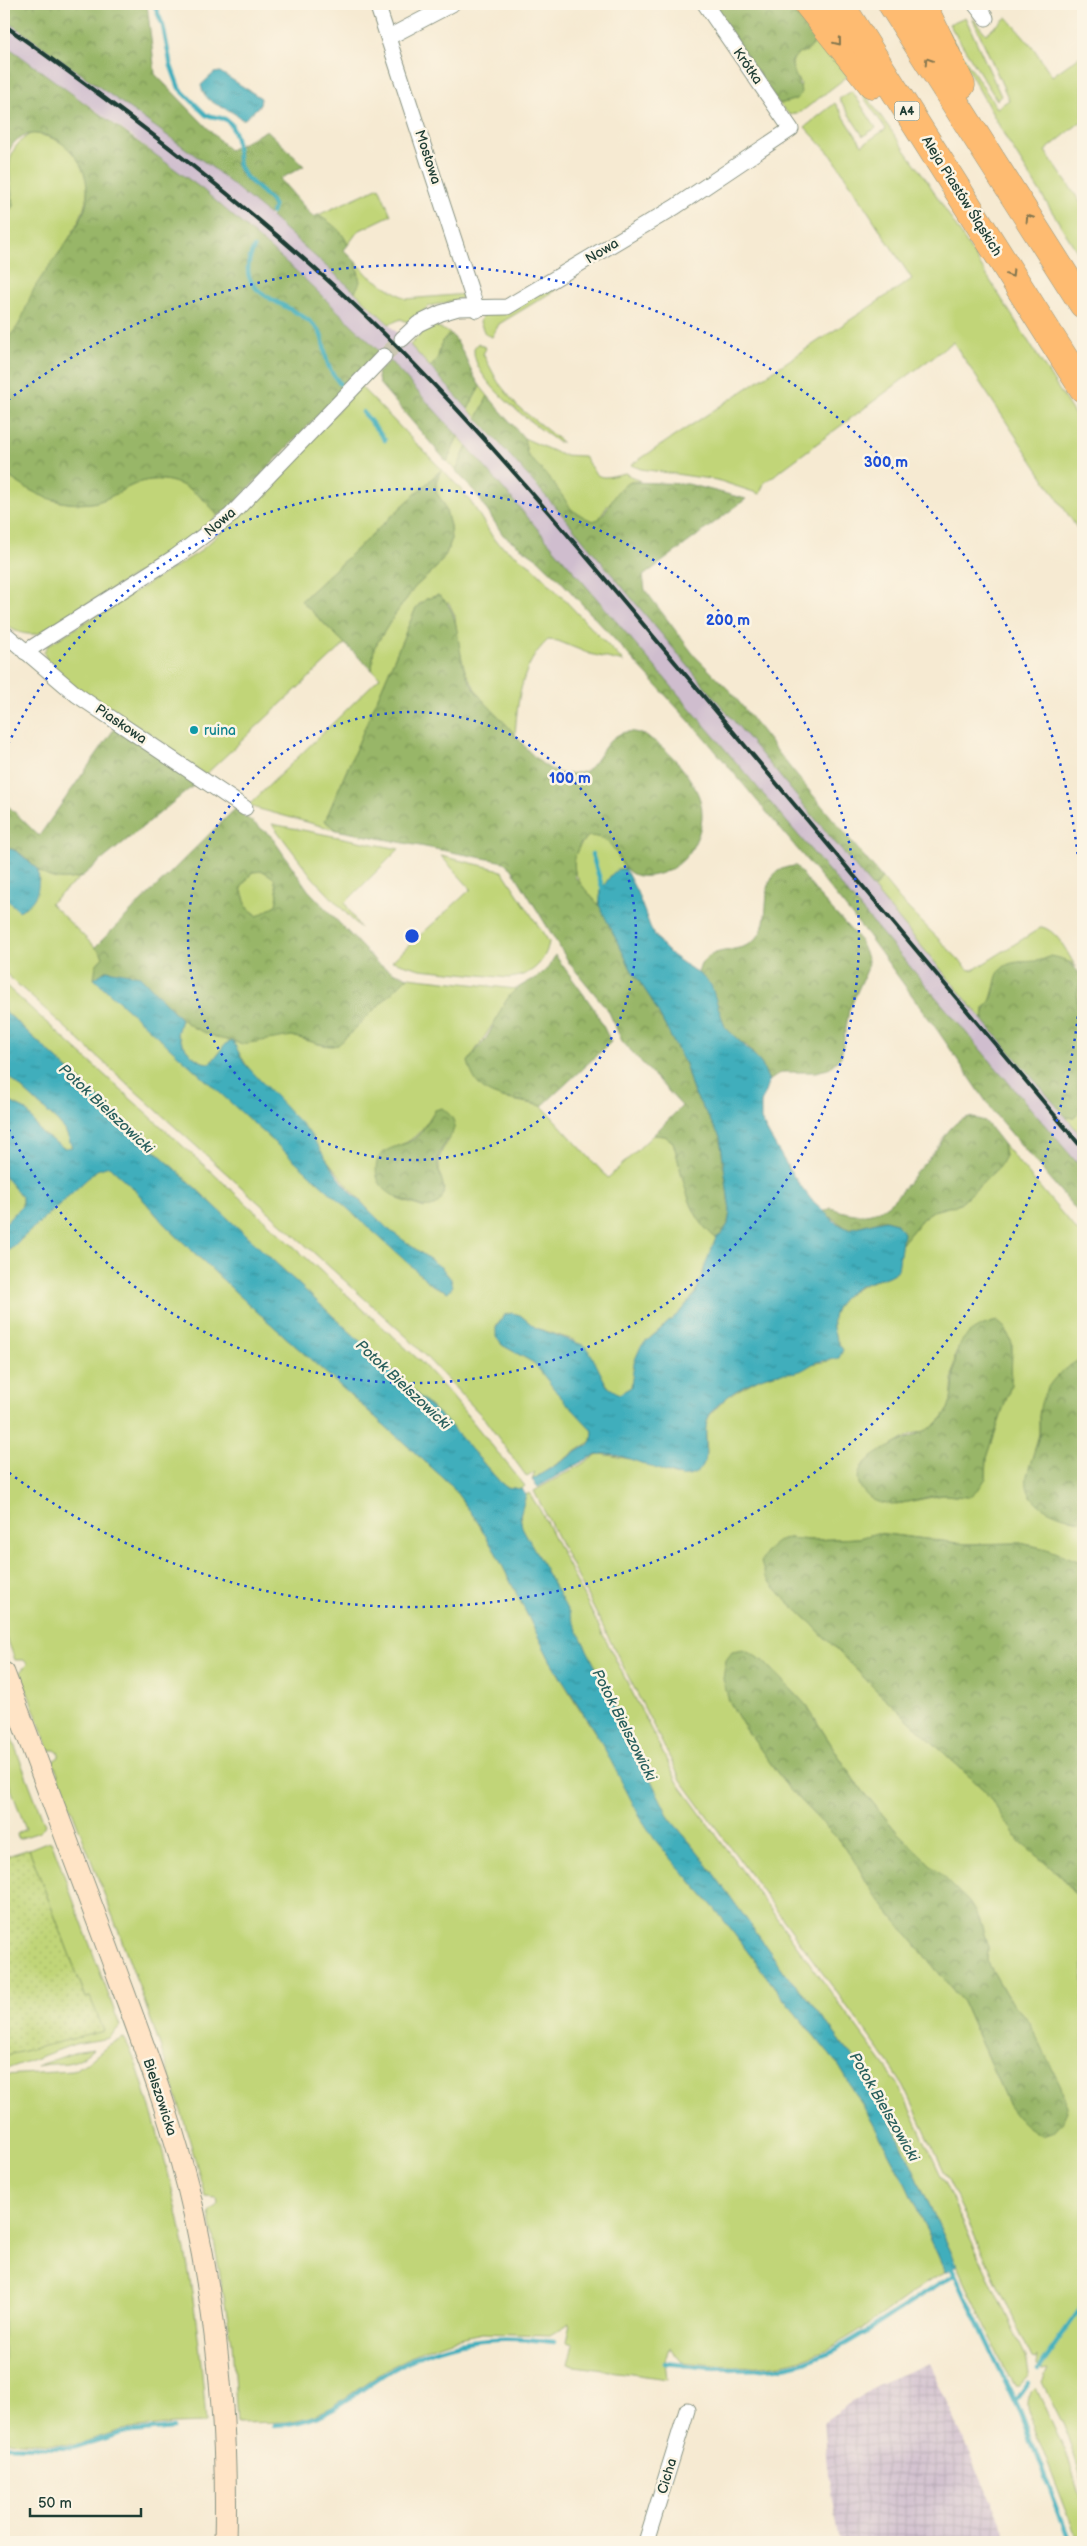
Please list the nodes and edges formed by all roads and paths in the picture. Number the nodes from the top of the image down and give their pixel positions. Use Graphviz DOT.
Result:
graph roads {
  1 [pos="377,4"];
  2 [pos="452,4"];
  3 [pos="705,4"];
  4 [pos="808,4"];
  5 [pos="840,4"];
  6 [pos="892,4"];
  7 [pos="922,4"];
  8 [pos="975,4"];
  9 [pos="986,18"];
  10 [pos="389,37"];
  11 [pos="791,129"];
  12 [pos="1011,190"];
  13 [pos="976,218"];
  14 [pos="1083,304"];
  15 [pos="477,310"];
  16 [pos="402,340"];
  17 [pos="384,356"];
  18 [pos="1083,388"];
  19 [pos="4,633"];
  20 [pos="25,652"];
  21 [pos="245,808"];
  22 [pos="4,1672"];
  23 [pos="687,2410"];
  24 [pos="225,2542"];
  25 [pos="646,2542"];
  1 -- 10 [label="street, Mostowa"];
  2 -- 10 [label="street"];
  3 -- 11 [label="street, Krótka"];
  4 -- 13 [label="highway, one-way"];
  5 -- 13 [label="highway, Aleja Piastów Śląskich / A4"];
  12 -- 6 [label="highway, one-way"];
  7 -- 12 [label="highway"];
  8 -- 9 [label="street"];
  10 -- 15 [label="street, Mostowa"];
  11 -- 15 [label="street, Nowa"];
  14 -- 12 [label="highway, one-way"];
  13 -- 18 [label="highway, Aleja Piastów Śląskich / A4, one-way"];
  15 -- 16 [label="street, Nowa"];
  17 -- 20 [label="street, Nowa"];
  19 -- 20 [label="street, Piaskowa"];
  20 -- 21 [label="street, Piaskowa"];
  22 -- 24 [label="street, Bielszowicka"];
  23 -- 25 [label="street, Cicha"];
}
